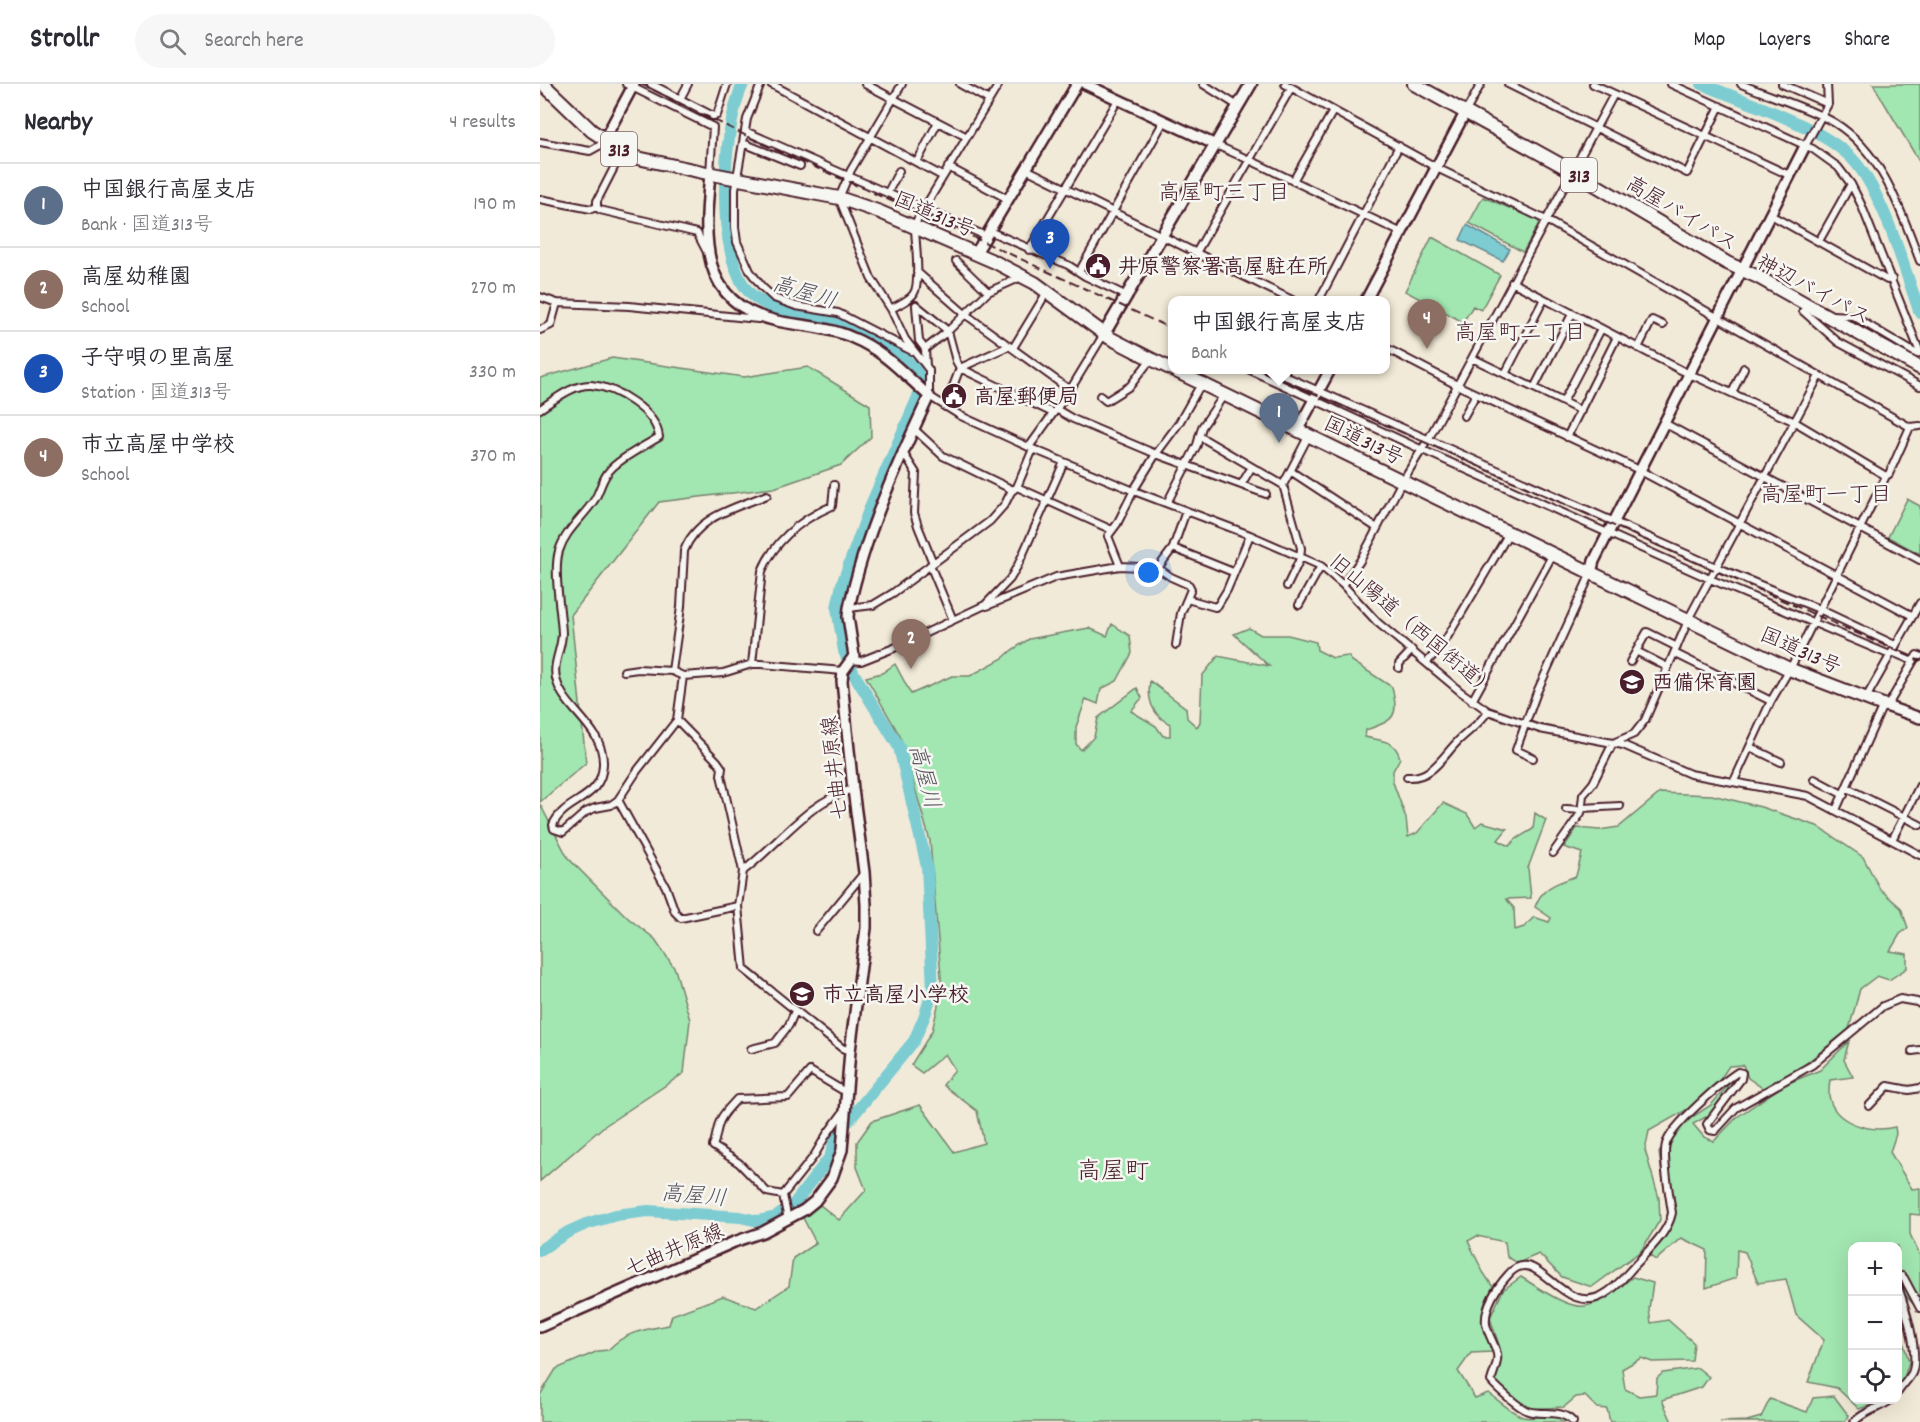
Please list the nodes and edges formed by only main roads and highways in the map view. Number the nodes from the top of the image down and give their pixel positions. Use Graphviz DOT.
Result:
graph roads {
  1 [pos="1077,84"];
  2 [pos="1085,84"];
  3 [pos="1251,84"];
  4 [pos="1414,84"];
  5 [pos="631,85"];
  6 [pos="545,87"];
  7 [pos="1465,113"];
  8 [pos="604,140"];
  9 [pos="1806,145"];
  10 [pos="1216,146"];
  11 [pos="712,174"];
  12 [pos="976,253"];
  13 [pos="1741,271"];
  14 [pos="1368,296"];
  15 [pos="1104,334"];
  16 [pos="1168,366"];
  17 [pos="1920,368"];
  18 [pos="1183,374"];
  19 [pos="1327,374"];
  20 [pos="1920,376"];
  21 [pos="1303,432"];
  22 [pos="1591,573"];
  23 [pos="1885,706"];
  24 [pos="1920,718"];
  25 [pos="540,1327"];
  1 -- 12 [label="main road"];
  2 -- 10 [label="main road"];
  3 -- 10 [label="main road"];
  4 -- 7 [label="highway, 高屋バイパス / 313"];
  5 -- 8 [label="main road"];
  6 -- 8 [label="highway, 国道313号 / 313"];
  7 -- 13 [label="highway, 高屋バイパス / 313"];
  7 -- 14 [label="main road"];
  8 -- 11 [label="highway, 国道313号 / 313"];
  9 -- 13 [label="main road"];
  10 -- 15 [label="main road"];
  11 -- 12 [label="highway, 国道313号 / 313"];
  11 -- 25 [label="main road, 七曲井原線"];
  12 -- 15 [label="highway, 国道313号 / 313"];
  13 -- 17 [label="highway, 神辺バイパス / 313"];
  13 -- 20 [label="highway, 神辺バイパス / 313"];
  13 -- 22 [label="main road"];
  15 -- 16 [label="highway, 国道313号 / 313"];
  18 -- 21 [label="highway, 国道313号 / 313"];
  19 -- 21 [label="main road"];
  21 -- 22 [label="highway, 国道313号 / 313"];
  22 -- 23 [label="highway, 国道313号 / 313"];
  23 -- 24 [label="main road"];
}
